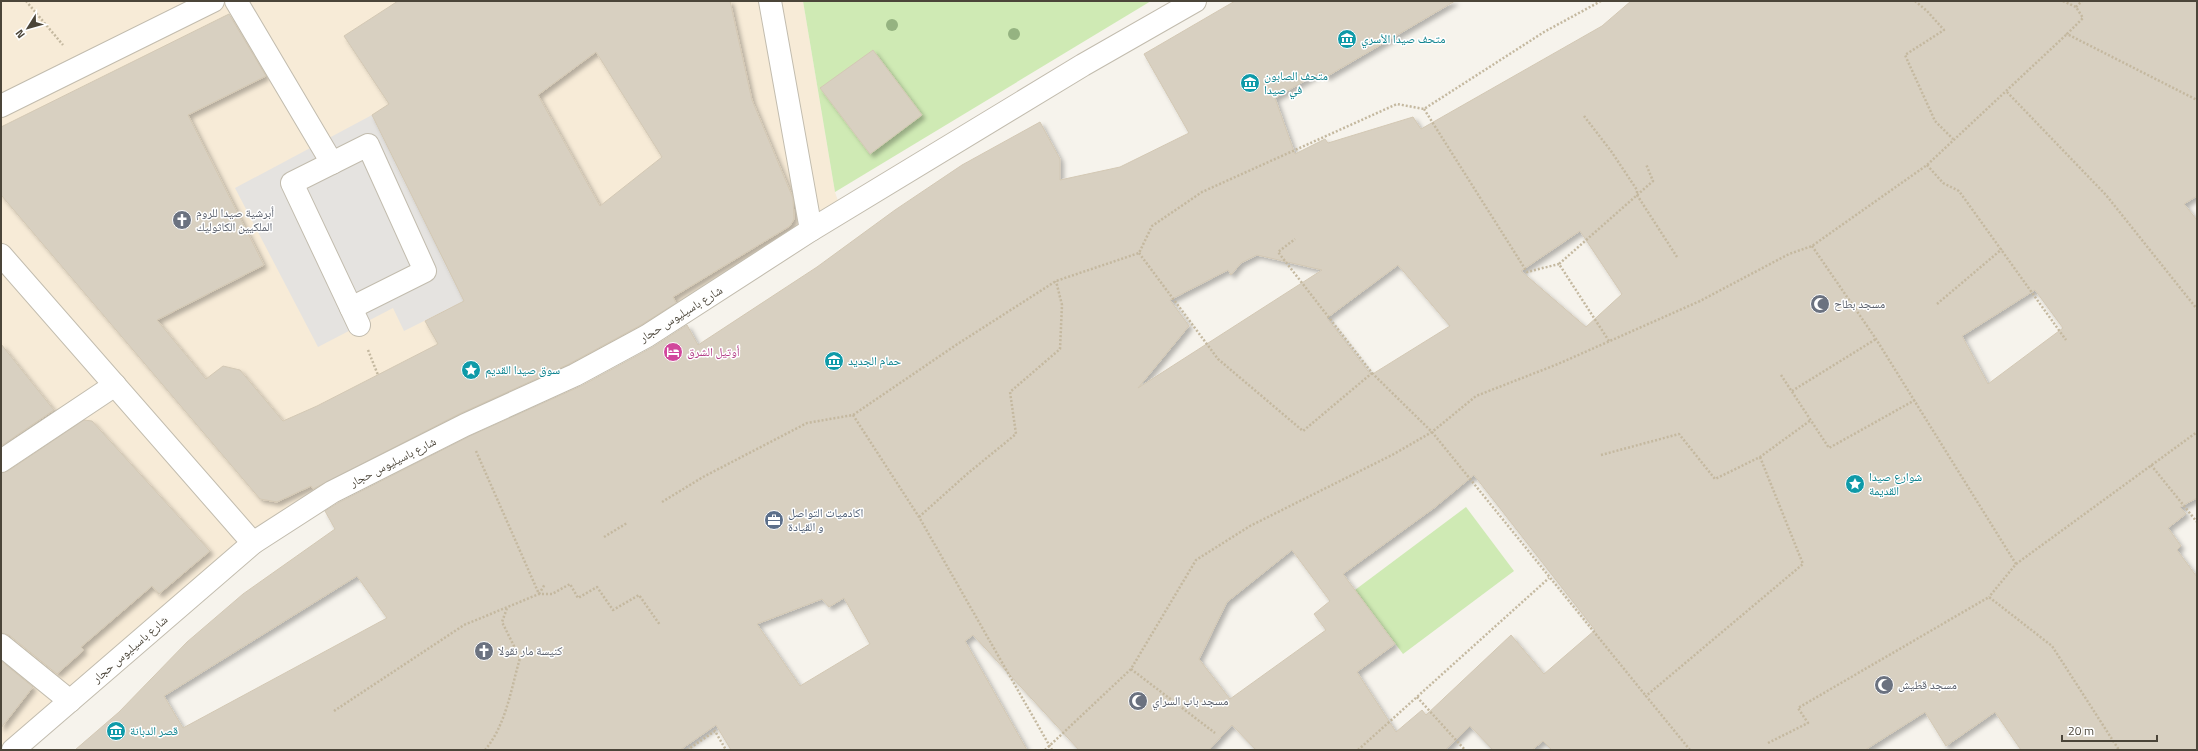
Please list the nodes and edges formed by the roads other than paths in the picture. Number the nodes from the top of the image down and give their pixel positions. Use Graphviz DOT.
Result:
graph roads {
  1 [pos="213,1"];
  2 [pos="236,1"];
  3 [pos="770,1"];
  4 [pos="1195,1"];
  5 [pos="1,106"];
  6 [pos="332,163"];
  7 [pos="811,230"];
  8 [pos="1,255"];
  9 [pos="115,385"];
  10 [pos="1,461"];
  11 [pos="253,543"];
  12 [pos="1,645"];
  13 [pos="70,702"];
  14 [pos="13,750"];
  1 -- 5 [label="street"];
  2 -- 6 [label="street"];
  3 -- 7 [label="street"];
  4 -- 7 [label="street, شارع باسيليوس حجار"];
  6 -- 6 [label="street"];
  7 -- 11 [label="street, شارع باسيليوس حجار"];
  8 -- 9 [label="street"];
  9 -- 10 [label="street"];
  9 -- 11 [label="street"];
  11 -- 13 [label="street, شارع باسيليوس حجار"];
  12 -- 13 [label="street"];
  13 -- 14 [label="street, شارع باسيليوس حجار"];
}
